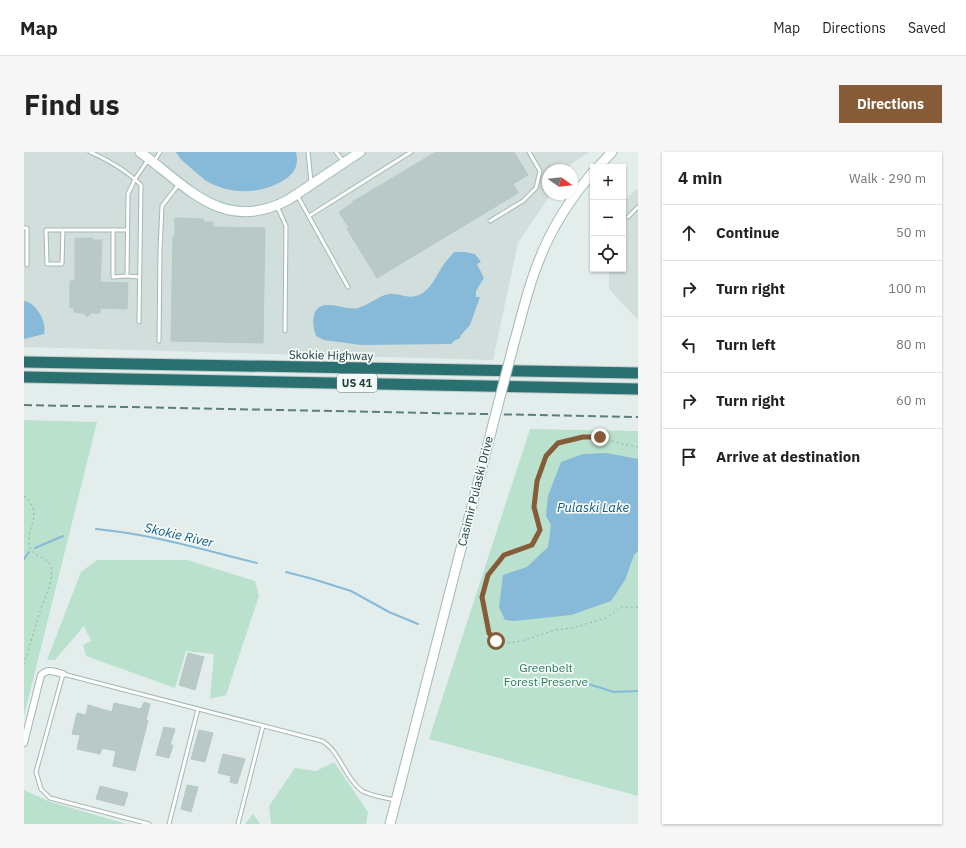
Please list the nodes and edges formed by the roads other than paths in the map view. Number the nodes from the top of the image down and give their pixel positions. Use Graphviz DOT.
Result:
graph roads {
  1 [pos="90,152"];
  2 [pos="140,152"];
  3 [pos="160,152"];
  4 [pos="308,152"];
  5 [pos="336,152"];
  6 [pos="360,152"];
  7 [pos="412,152"];
  8 [pos="528,152"];
  9 [pos="612,152"];
  10 [pos="151,160"];
  11 [pos="344,163"];
  12 [pos="601,164"];
  13 [pos="590,176"];
  14 [pos="136,179"];
  15 [pos="179,184"];
  16 [pos="311,184"];
  17 [pos="296,194"];
  18 [pos="276,206"];
  19 [pos="638,207"];
  20 [pos="309,216"];
  21 [pos="628,217"];
  22 [pos="490,221"];
  23 [pos="24,228"];
  24 [pos="63,230"];
  25 [pos="113,230"];
  26 [pos="127,230"];
  27 [pos="27,265"];
  28 [pos="127,276"];
  29 [pos="139,277"];
  30 [pos="348,287"];
  31 [pos="139,322"];
  32 [pos="285,331"];
  33 [pos="159,341"];
  34 [pos="24,362"];
  35 [pos="638,373"];
  36 [pos="24,377"];
  37 [pos="638,389"];
  38 [pos="63,674"];
  39 [pos="198,709"];
  40 [pos="263,726"];
  41 [pos="24,743"];
  42 [pos="396,800"];
  43 [pos="149,824"];
  44 [pos="169,824"];
  45 [pos="238,824"];
  46 [pos="390,824"];
  1 -- 14 [label="lane"];
  2 -- 10 [label="street"];
  3 -- 10 [label="lane"];
  4 -- 16 [label="lane"];
  5 -- 11 [label="lane"];
  6 -- 11 [label="street"];
  7 -- 20 [label="lane"];
  8 -- 22 [label="lane"];
  9 -- 12 [label="street"];
  10 -- 14 [label="lane"];
  10 -- 15 [label="street"];
  11 -- 16 [label="street"];
  13 -- 42 [label="street, Casimir Pulaski Drive, bridge"];
  14 -- 26 [label="lane"];
  14 -- 29 [label="lane"];
  15 -- 18 [label="street"];
  15 -- 33 [label="lane"];
  16 -- 17 [label="street"];
  17 -- 18 [label="street"];
  17 -- 20 [label="lane"];
  18 -- 32 [label="lane"];
  19 -- 21 [label="lane"];
  20 -- 30 [label="lane"];
  23 -- 27 [label="lane"];
  24 -- 24 [label="lane"];
  24 -- 25 [label="lane"];
  25 -- 26 [label="lane"];
  25 -- 28 [label="lane"];
  26 -- 28 [label="lane"];
  28 -- 29 [label="lane"];
  29 -- 31 [label="lane"];
  34 -- 35 [label="highway, Skokie Highway / US 41"];
  36 -- 37 [label="highway, US 41"];
  38 -- 39 [label="lane"];
  38 -- 41 [label="street"];
  38 -- 43 [label="lane"];
  39 -- 40 [label="lane"];
  39 -- 44 [label="lane"];
  40 -- 42 [label="lane"];
  40 -- 45 [label="lane"];
  42 -- 46 [label="street, Casimir Pulaski Drive"];
}
